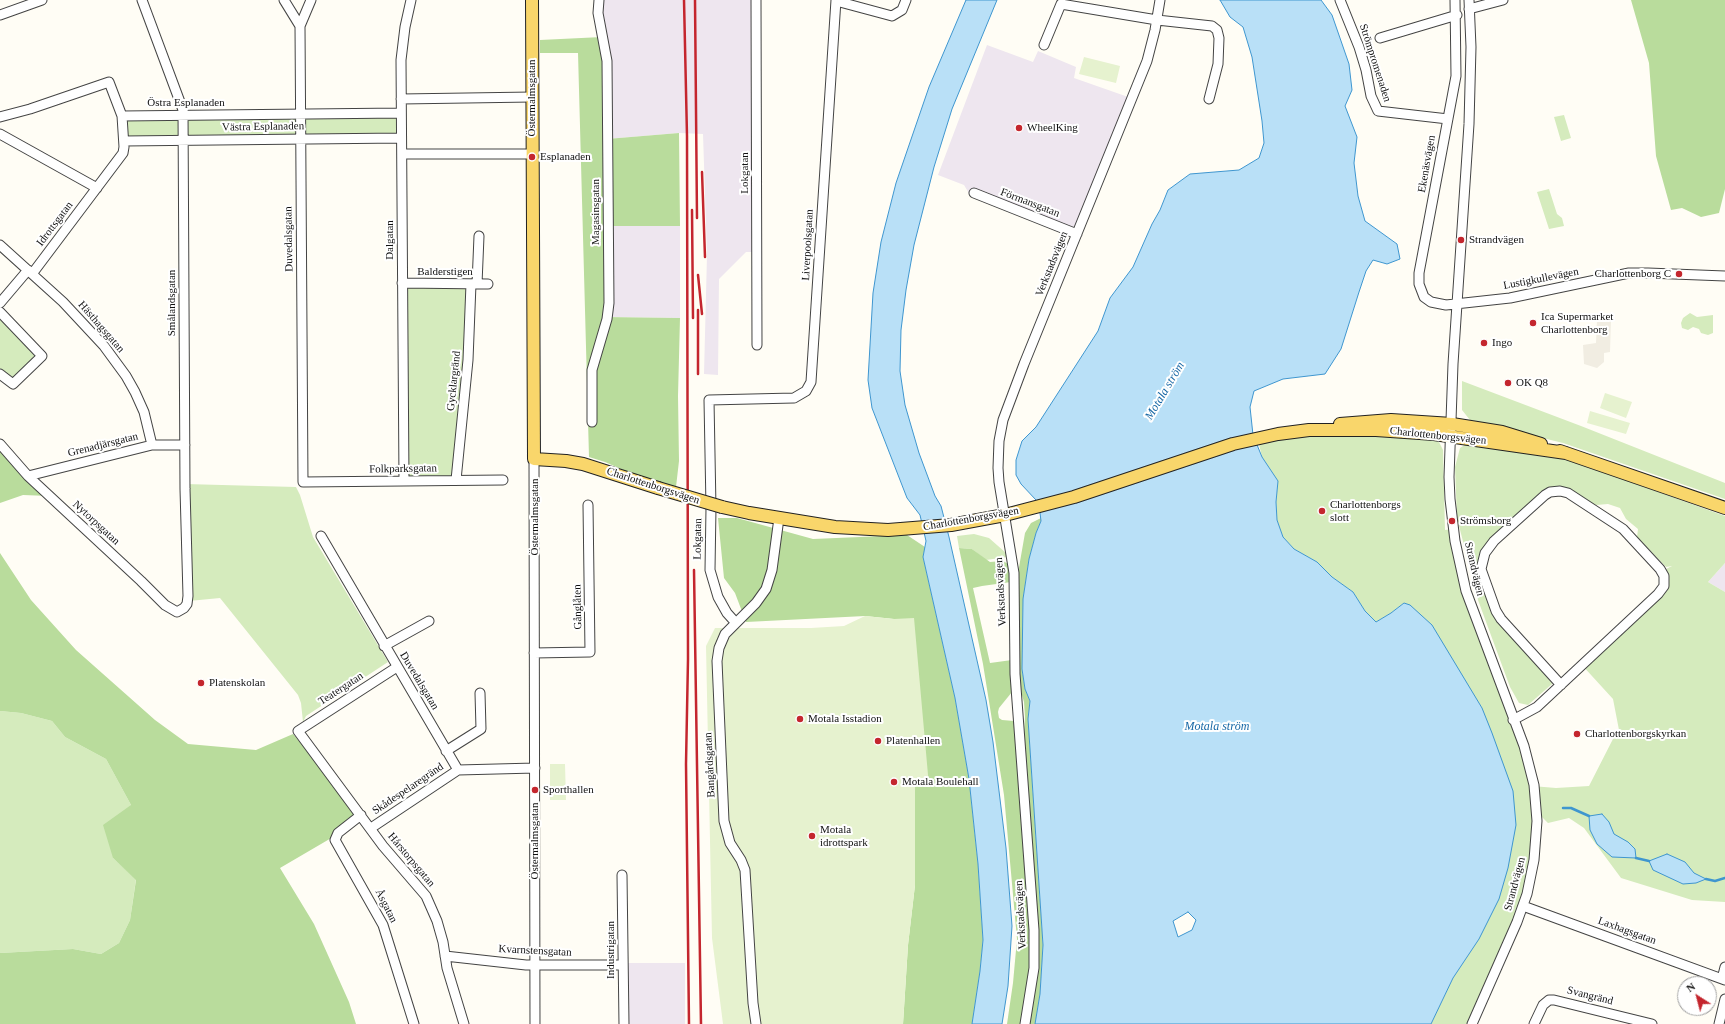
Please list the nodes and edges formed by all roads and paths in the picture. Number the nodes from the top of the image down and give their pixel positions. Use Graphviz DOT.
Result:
graph roads {
  1 [pos="42,0"];
  2 [pos="142,0"];
  3 [pos="284,0"];
  4 [pos="311,0"];
  5 [pos="411,0"];
  6 [pos="599,0"];
  7 [pos="756,0"];
  8 [pos="836,0"];
  9 [pos="906,0"];
  10 [pos="1160,0"];
  11 [pos="1340,0"];
  12 [pos="1455,0"];
  13 [pos="1503,0"];
  14 [pos="533,4"];
  15 [pos="1469,4"];
  16 [pos="0,15"];
  17 [pos="1456,15"];
  18 [pos="1157,20"];
  19 [pos="300,26"];
  20 [pos="1380,38"];
  21 [pos="1044,45"];
  22 [pos="532,97"];
  23 [pos="401,99"];
  24 [pos="1209,99"];
  25 [pos="401,113"];
  26 [pos="299,115"];
  27 [pos="122,116"];
  28 [pos="183,116"];
  29 [pos="0,117"];
  30 [pos="1448,119"];
  31 [pos="0,134"];
  32 [pos="401,138"];
  33 [pos="300,139"];
  34 [pos="183,140"];
  35 [pos="124,141"];
  36 [pos="402,154"];
  37 [pos="532,154"];
  38 [pos="97,188"];
  39 [pos="974,194"];
  40 [pos="1077,234"];
  41 [pos="479,236"];
  42 [pos="0,245"];
  43 [pos="30,272"];
  44 [pos="1725,276"];
  45 [pos="402,283"];
  46 [pos="474,284"];
  47 [pos="488,284"];
  48 [pos="0,303"];
  49 [pos="1456,304"];
  50 [pos="0,312"];
  51 [pos="757,345"];
  52 [pos="0,374"];
  53 [pos="709,400"];
  54 [pos="592,422"];
  55 [pos="1452,424"];
  56 [pos="1309,430"];
  57 [pos="1451,436"];
  58 [pos="0,444"];
  59 [pos="152,445"];
  60 [pos="185,445"];
  61 [pos="1566,453"];
  62 [pos="534,459"];
  63 [pos="28,476"];
  64 [pos="456,480"];
  65 [pos="503,480"];
  66 [pos="404,481"];
  67 [pos="303,482"];
  68 [pos="588,505"];
  69 [pos="1725,508"];
  70 [pos="1005,515"];
  71 [pos="779,518"];
  72 [pos="321,536"];
  73 [pos="182,611"];
  74 [pos="429,621"];
  75 [pos="736,623"];
  76 [pos="384,646"];
  77 [pos="534,653"];
  78 [pos="397,667"];
  79 [pos="1561,684"];
  80 [pos="480,692"];
  81 [pos="1514,720"];
  82 [pos="298,732"];
  83 [pos="446,751"];
  84 [pos="535,768"];
  85 [pos="458,770"];
  86 [pos="361,815"];
  87 [pos="371,828"];
  88 [pos="622,875"];
  89 [pos="1523,906"];
  90 [pos="445,956"];
  91 [pos="534,965"];
  92 [pos="623,965"];
  93 [pos="1725,967"];
  94 [pos="1724,980"];
  95 [pos="1725,999"];
  96 [pos="414,1024"];
  97 [pos="464,1024"];
  98 [pos="535,1024"];
  99 [pos="624,1024"];
  100 [pos="756,1024"];
  101 [pos="1025,1024"];
  102 [pos="1472,1024"];
  103 [pos="1534,1024"];
  104 [pos="1652,1024"];
  105 [pos="1719,1024"];
  1 -- 16 [label="street"];
  2 -- 28 [label="street, Smålandsgatan"];
  3 -- 19 [label="street"];
  4 -- 19 [label="street"];
  5 -- 23 [label="street, Dalgatan"];
  6 -- 54 [label="street, Magasinsgatan"];
  7 -- 51 [label="street, Lokgatan"];
  8 -- 9 [label="street"];
  8 -- 53 [label="street, Liverpoolsgatan"];
  10 -- 18 [label="street, Verkstadsvägen"];
  11 -- 30 [label="street, Strömpromenaden"];
  12 -- 17 [label="street, Ekenäsvägen"];
  13 -- 15 [label="street, Strandvägen"];
  14 -- 22 [label="main road, Östermalmsgatan"];
  15 -- 49 [label="street, Strandvägen"];
  17 -- 20 [label="street"];
  17 -- 30 [label="street, Ekenäsvägen"];
  18 -- 21 [label="street"];
  18 -- 24 [label="street"];
  18 -- 40 [label="street, Verkstadsvägen"];
  19 -- 26 [label="street, Duvedalsgatan"];
  22 -- 23 [label="street"];
  22 -- 37 [label="main road, Östermalmsgatan"];
  23 -- 25 [label="street, Dalgatan"];
  25 -- 26 [label="street, Östra Esplanaden"];
  25 -- 32 [label="street, Dalgatan"];
  26 -- 28 [label="street, Östra Esplanaden"];
  26 -- 33 [label="street, Duvedalsgatan"];
  27 -- 28 [label="street, Östra Esplanaden"];
  27 -- 29 [label="street"];
  27 -- 35 [label="street"];
  28 -- 34 [label="street, Smålandsgatan"];
  30 -- 49 [label="street, Ekenäsvägen"];
  31 -- 38 [label="street"];
  32 -- 33 [label="street, Västra Esplanaden"];
  32 -- 36 [label="street, Dalgatan"];
  33 -- 34 [label="street, Västra Esplanaden"];
  33 -- 67 [label="street, Duvedalsgatan"];
  34 -- 35 [label="street, Västra Esplanaden"];
  34 -- 60 [label="street, Smålandsgatan"];
  35 -- 38 [label="street"];
  36 -- 37 [label="street"];
  36 -- 45 [label="street, Dalgatan"];
  37 -- 62 [label="main road, Östermalmsgatan"];
  38 -- 43 [label="street, Idrottsgatan"];
  39 -- 40 [label="street, Förmansgatan"];
  40 -- 70 [label="street, Verkstadsvägen"];
  41 -- 46 [label="street, Gycklargränd"];
  42 -- 43 [label="street, Hästhagsgatan"];
  43 -- 48 [label="street, Idrottsgatan"];
  43 -- 59 [label="street, Hästhagsgatan"];
  44 -- 49 [label="street, Lustigkullevägen"];
  45 -- 46 [label="street, Balderstigen"];
  45 -- 66 [label="street, Dalgatan"];
  46 -- 47 [label="street, Balderstigen"];
  46 -- 64 [label="street, Gycklargränd"];
  49 -- 55 [label="street, Strandvägen"];
  50 -- 52 [label="street"];
  53 -- 75 [label="street, Lokgatan"];
  55 -- 56 [label="main road, Charlottenborgsvägen"];
  55 -- 57 [label="street, Strandvägen"];
  55 -- 61 [label="main road, Charlottenborgsvägen"];
  56 -- 57 [label="main road, Charlottenborgsvägen"];
  56 -- 70 [label="main road, Charlottenborgsvägen"];
  57 -- 61 [label="main road, Charlottenborgsvägen"];
  57 -- 81 [label="street, Strandvägen"];
  58 -- 63 [label="street, Nytorpsgatan"];
  59 -- 60 [label="street, Grenadjärsgatan"];
  59 -- 63 [label="street, Grenadjärsgatan"];
  60 -- 73 [label="street, Smålandsgatan"];
  61 -- 69 [label="main road, Charlottenborgsvägen"];
  62 -- 71 [label="main road, Charlottenborgsvägen, bridge"];
  62 -- 77 [label="street, Östermalmsgatan"];
  63 -- 73 [label="street, Nytorpsgatan"];
  64 -- 65 [label="street, Folkparksgatan"];
  64 -- 66 [label="street, Folkparksgatan"];
  66 -- 67 [label="street, Folkparksgatan"];
  68 -- 77 [label="street, Gånglåten"];
  70 -- 71 [label="main road, Charlottenborgsvägen"];
  70 -- 101 [label="street, Verkstadsvägen"];
  71 -- 75 [label="street, Bangårdsgatan"];
  72 -- 76 [label="street, Duvedalsgatan"];
  74 -- 76 [label="street"];
  75 -- 100 [label="street, Bangårdsgatan"];
  76 -- 78 [label="street, Duvedalsgatan"];
  77 -- 84 [label="street, Östermalmsgatan"];
  78 -- 82 [label="street, Teatergatan"];
  78 -- 83 [label="street, Duvedalsgatan"];
  79 -- 79 [label="street, Strandvägen"];
  79 -- 81 [label="street, Strandvägen"];
  80 -- 83 [label="street"];
  81 -- 89 [label="street, Strandvägen"];
  82 -- 86 [label="street, Hårstorpsgatan"];
  83 -- 85 [label="street, Duvedalsgatan"];
  84 -- 85 [label="street"];
  84 -- 91 [label="street, Östermalmsgatan"];
  85 -- 87 [label="street, Skådespelaregränd"];
  86 -- 87 [label="street, Hårstorpsgatan"];
  86 -- 96 [label="street, Åsgatan"];
  87 -- 90 [label="street, Hårstorpsgatan"];
  88 -- 92 [label="street, Industrigatan"];
  89 -- 94 [label="street, Laxhagsgatan"];
  89 -- 102 [label="street, Strandvägen"];
  90 -- 91 [label="street, Kvarnstensgatan"];
  90 -- 97 [label="street, Hårstorpsgatan"];
  91 -- 92 [label="street, Kvarnstensgatan"];
  91 -- 98 [label="street, Östermalmsgatan"];
  92 -- 99 [label="street, Industrigatan"];
  93 -- 94 [label="street, Laxhagsgatan"];
  95 -- 105 [label="street"];
  103 -- 104 [label="street, Svangränd"];
}
